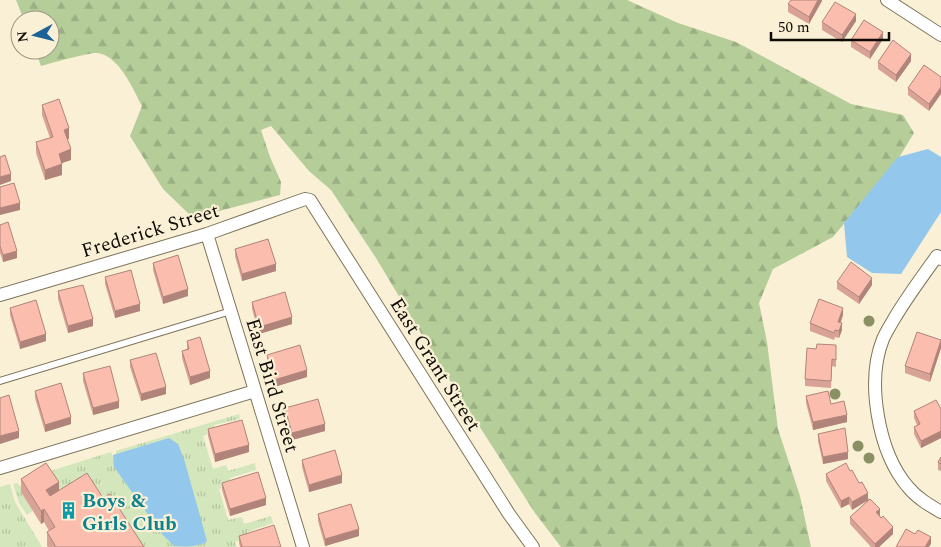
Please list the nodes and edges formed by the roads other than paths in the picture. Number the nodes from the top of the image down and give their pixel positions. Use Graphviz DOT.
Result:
graph roads {
  1 [pos="887,0"];
  2 [pos="941,35"];
  3 [pos="310,200"];
  4 [pos="207,234"];
  5 [pos="940,255"];
  6 [pos="0,295"];
  7 [pos="231,311"];
  8 [pos="0,381"];
  9 [pos="256,391"];
  10 [pos="0,468"];
  11 [pos="941,512"];
  12 [pos="303,547"];
  13 [pos="533,547"];
  1 -- 2 [label="street"];
  3 -- 4 [label="street, Frederick Street"];
  3 -- 13 [label="street, East Grant Street"];
  4 -- 6 [label="street, Frederick Street"];
  4 -- 7 [label="street, East Bird Street"];
  5 -- 11 [label="street"];
  7 -- 8 [label="lane"];
  7 -- 9 [label="street, East Bird Street"];
  9 -- 10 [label="street"];
  9 -- 12 [label="street, East Bird Street"];
}
